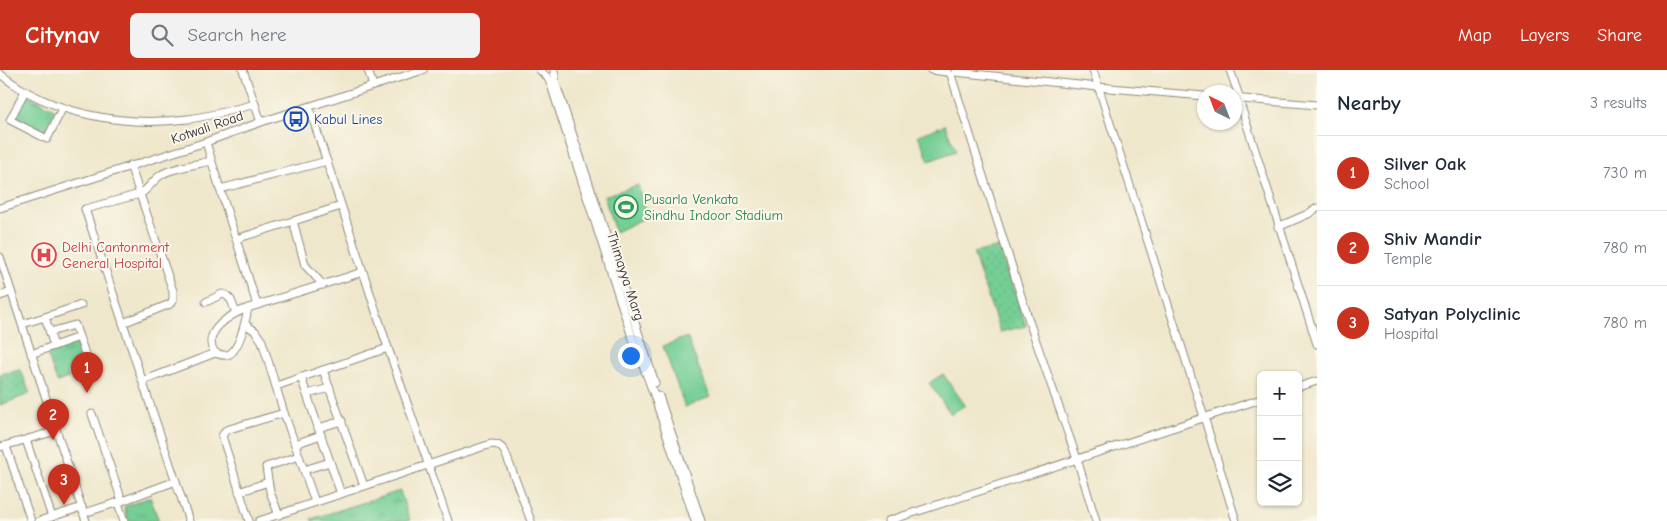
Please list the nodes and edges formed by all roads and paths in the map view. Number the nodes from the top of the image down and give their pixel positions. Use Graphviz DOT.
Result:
graph roads {
  1 [pos="243,70"];
  2 [pos="368,70"];
  3 [pos="423,70"];
  4 [pos="540,70"];
  5 [pos="554,70"];
  6 [pos="931,70"];
  7 [pos="1093,70"];
  8 [pos="1230,70"];
  9 [pos="951,72"];
  10 [pos="0,74"];
  11 [pos="1235,85"];
  12 [pos="373,86"];
  13 [pos="1098,87"];
  14 [pos="25,91"];
  15 [pos="1197,95"];
  16 [pos="1242,99"];
  17 [pos="255,104"];
  18 [pos="1317,105"];
  19 [pos="309,107"];
  20 [pos="62,108"];
  21 [pos="1242,109"];
  22 [pos="261,122"];
  23 [pos="206,142"];
  24 [pos="211,161"];
  25 [pos="327,161"];
  26 [pos="130,165"];
  27 [pos="220,189"];
  28 [pos="140,194"];
  29 [pos="341,206"];
  30 [pos="0,208"];
  31 [pos="1317,208"];
  32 [pos="293,221"];
  33 [pos="1278,227"];
  34 [pos="236,239"];
  35 [pos="0,257"];
  36 [pos="363,272"];
  37 [pos="323,285"];
  38 [pos="11,292"];
  39 [pos="0,296"];
  40 [pos="206,302"];
  41 [pos="81,305"];
  42 [pos="257,305"];
  43 [pos="248,308"];
  44 [pos="236,312"];
  45 [pos="45,317"];
  46 [pos="123,323"];
  47 [pos="22,324"];
  48 [pos="245,324"];
  49 [pos="50,332"];
  50 [pos="634,333"];
  51 [pos="79,337"];
  52 [pos="1317,344"];
  53 [pos="54,346"];
  54 [pos="388,348"];
  55 [pos="215,353"];
  56 [pos="31,354"];
  57 [pos="323,370"];
  58 [pos="76,372"];
  59 [pos="301,377"];
  60 [pos="143,381"];
  61 [pos="1317,381"];
  62 [pos="276,386"];
  63 [pos="1302,386"];
  64 [pos="330,388"];
  65 [pos="307,394"];
  66 [pos="1257,400"];
  67 [pos="284,413"];
  68 [pos="92,414"];
  69 [pos="1204,417"];
  70 [pos="342,421"];
  71 [pos="318,428"];
  72 [pos="56,431"];
  73 [pos="321,435"];
  74 [pos="26,440"];
  75 [pos="295,444"];
  76 [pos="3,446"];
  77 [pos="299,456"];
  78 [pos="1077,459"];
  79 [pos="330,462"];
  80 [pos="428,464"];
  81 [pos="304,470"];
  82 [pos="176,481"];
  83 [pos="268,482"];
  84 [pos="364,486"];
  85 [pos="239,492"];
  86 [pos="341,494"];
  87 [pos="120,502"];
  88 [pos="315,502"];
  89 [pos="83,510"];
  90 [pos="52,517"];
  91 [pos="281,517"];
  92 [pos="31,521"];
  93 [pos="39,521"];
  94 [pos="86,521"];
  95 [pos="124,521"];
  96 [pos="189,521"];
  97 [pos="249,521"];
  98 [pos="259,521"];
  99 [pos="448,521"];
  100 [pos="531,521"];
  101 [pos="695,521"];
  102 [pos="701,521"];
  103 [pos="888,521"];
  104 [pos="1096,521"];
  105 [pos="1236,521"];
  1 -- 17 [label="street"];
  2 -- 12 [label="street"];
  3 -- 12 [label="street, Kotwali Road"];
  4 -- 50 [label="street, Thimayya Marg"];
  5 -- 50 [label="street, Thimayya Marg"];
  6 -- 9 [label="street"];
  7 -- 13 [label="street"];
  8 -- 11 [label="street"];
  9 -- 13 [label="street"];
  9 -- 78 [label="street"];
  10 -- 14 [label="street"];
  12 -- 19 [label="street, Kotwali Road"];
  13 -- 15 [label="street"];
  13 -- 69 [label="street"];
  14 -- 20 [label="street"];
  14 -- 20 [label="street"];
  16 -- 18 [label="street"];
  17 -- 20 [label="street"];
  17 -- 22 [label="street"];
  19 -- 22 [label="street, Kotwali Road"];
  19 -- 25 [label="street"];
  21 -- 33 [label="street"];
  22 -- 23 [label="street, Kotwali Road"];
  23 -- 24 [label="street"];
  23 -- 26 [label="street, Kotwali Road"];
  24 -- 27 [label="street"];
  24 -- 28 [label="street"];
  25 -- 27 [label="street"];
  25 -- 29 [label="street"];
  26 -- 28 [label="street"];
  26 -- 30 [label="street, Kotwali Road"];
  27 -- 34 [label="street"];
  28 -- 46 [label="street"];
  28 -- 46 [label="street"];
  29 -- 32 [label="street"];
  29 -- 36 [label="street"];
  31 -- 33 [label="street"];
  32 -- 34 [label="street"];
  32 -- 37 [label="street"];
  33 -- 52 [label="street"];
  34 -- 42 [label="street"];
  35 -- 38 [label="street"];
  36 -- 37 [label="street"];
  36 -- 54 [label="street"];
  37 -- 42 [label="street"];
  38 -- 39 [label="street"];
  38 -- 47 [label="street"];
  40 -- 44 [label="street"];
  41 -- 45 [label="street"];
  42 -- 43 [label="street"];
  43 -- 44 [label="street"];
  43 -- 48 [label="street"];
  44 -- 55 [label="street"];
  45 -- 47 [label="street"];
  45 -- 49 [label="street"];
  46 -- 60 [label="street"];
  47 -- 56 [label="street"];
  48 -- 55 [label="street"];
  48 -- 62 [label="street"];
  49 -- 51 [label="street"];
  49 -- 53 [label="street"];
  50 -- 101 [label="street, Thimayya Marg"];
  50 -- 102 [label="street, Thimayya Marg"];
  51 -- 53 [label="street"];
  51 -- 58 [label="street"];
  53 -- 56 [label="street"];
  54 -- 57 [label="street"];
  54 -- 80 [label="street"];
  55 -- 60 [label="street"];
  56 -- 72 [label="street"];
  57 -- 59 [label="street"];
  57 -- 64 [label="street"];
  59 -- 62 [label="street"];
  59 -- 65 [label="street"];
  60 -- 82 [label="street"];
  61 -- 63 [label="street"];
  62 -- 67 [label="street"];
  64 -- 65 [label="street"];
  64 -- 70 [label="street"];
  65 -- 71 [label="street"];
  66 -- 69 [label="street"];
  67 -- 75 [label="street"];
  67 -- 85 [label="street"];
  68 -- 87 [label="street"];
  69 -- 78 [label="street"];
  69 -- 105 [label="street"];
  70 -- 71 [label="street"];
  70 -- 84 [label="street"];
  71 -- 73 [label="street"];
  72 -- 74 [label="street"];
  72 -- 89 [label="street"];
  73 -- 75 [label="street"];
  73 -- 79 [label="street"];
  74 -- 76 [label="street"];
  74 -- 90 [label="street"];
  75 -- 77 [label="street"];
  76 -- 92 [label="street"];
  77 -- 81 [label="street"];
  77 -- 83 [label="street"];
  78 -- 103 [label="street"];
  78 -- 104 [label="street"];
  79 -- 81 [label="street"];
  79 -- 86 [label="street"];
  80 -- 84 [label="street"];
  80 -- 99 [label="street"];
  80 -- 100 [label="street"];
  81 -- 88 [label="street"];
  82 -- 87 [label="street"];
  82 -- 96 [label="street"];
  83 -- 85 [label="street"];
  83 -- 91 [label="street"];
  84 -- 86 [label="street"];
  85 -- 97 [label="street"];
  86 -- 88 [label="street"];
  87 -- 89 [label="street"];
  87 -- 95 [label="street"];
  88 -- 91 [label="street"];
  89 -- 90 [label="street"];
  89 -- 94 [label="street"];
  90 -- 93 [label="street"];
  91 -- 98 [label="street"];
}
